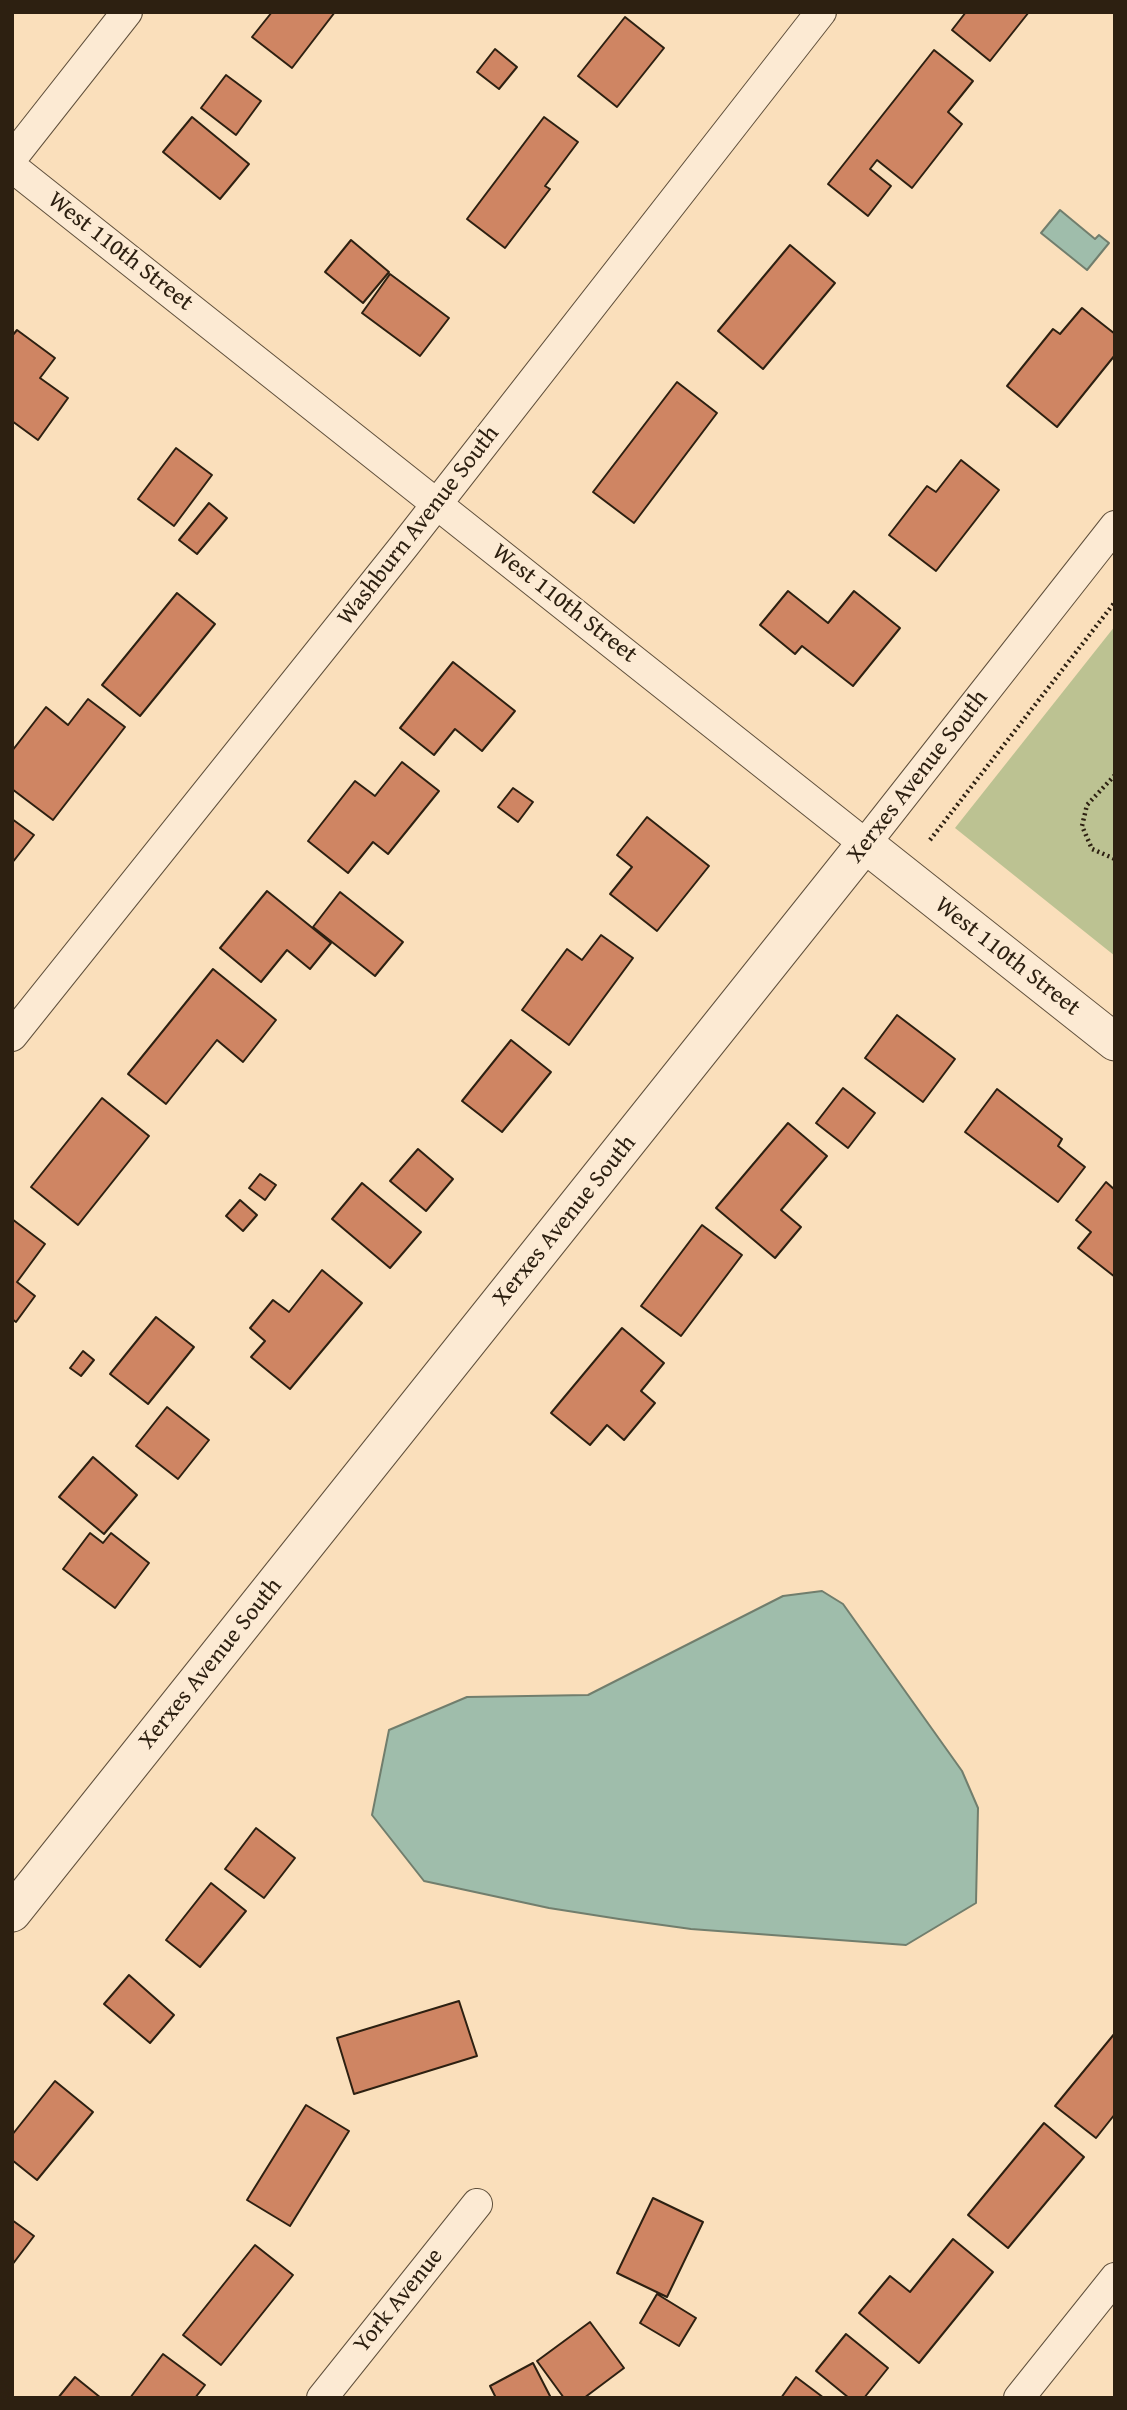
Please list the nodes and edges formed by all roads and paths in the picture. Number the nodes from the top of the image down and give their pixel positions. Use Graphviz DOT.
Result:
graph roads {
  1 [pos="127,12"];
  2 [pos="821,12"];
  3 [pos="12,158"];
  4 [pos="12,167"];
  5 [pos="437,504"];
  6 [pos="1115,526"];
  7 [pos="1115,602"];
  8 [pos="1115,775"];
  9 [pos="930,840"];
  10 [pos="865,844"];
  11 [pos="1115,859"];
  12 [pos="12,1036"];
  13 [pos="1115,1042"];
  14 [pos="12,1913"];
  15 [pos="477,2204"];
  16 [pos="1115,2278"];
  17 [pos="322,2398"];
  18 [pos="1019,2398"];
  1 -- 3 [label="street"];
  2 -- 5 [label="street, Washburn Avenue South"];
  4 -- 5 [label="street, West 110th Street"];
  5 -- 10 [label="street, West 110th Street"];
  5 -- 12 [label="street, Washburn Avenue South"];
  6 -- 10 [label="street, Xerxes Avenue South"];
  7 -- 9 [label="path"];
  8 -- 11 [label="path"];
  10 -- 13 [label="street, West 110th Street"];
  10 -- 14 [label="street, Xerxes Avenue South"];
  15 -- 17 [label="street, York Avenue"];
  16 -- 18 [label="street"];
}
